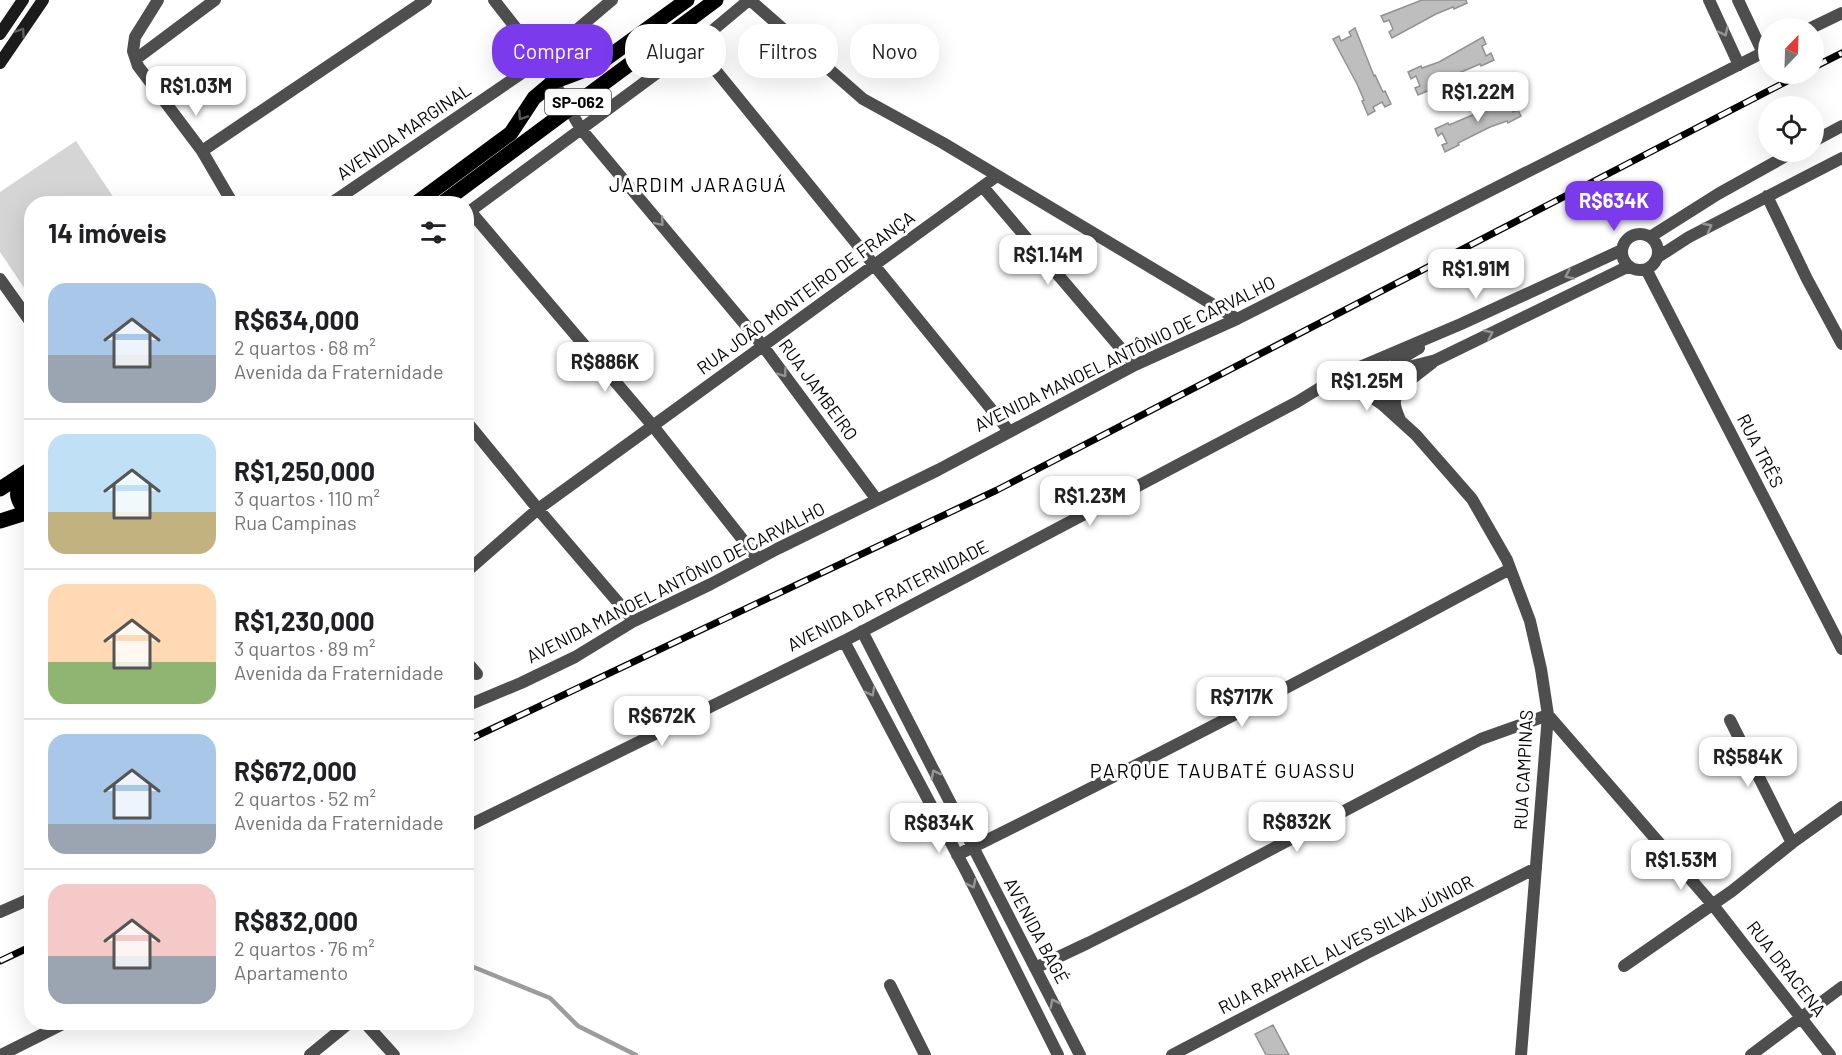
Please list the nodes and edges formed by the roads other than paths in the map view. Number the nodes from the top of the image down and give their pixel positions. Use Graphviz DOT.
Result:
graph roads {
  1 [pos="23,0"];
  2 [pos="43,0"];
  3 [pos="158,0"];
  4 [pos="215,0"];
  5 [pos="426,0"];
  6 [pos="494,0"];
  7 [pos="612,0"];
  8 [pos="687,0"];
  9 [pos="716,0"];
  10 [pos="749,0"];
  11 [pos="1709,0"];
  12 [pos="1738,0"];
  13 [pos="1842,13"];
  14 [pos="1824,22"];
  15 [pos="513,24"];
  16 [pos="584,24"];
  17 [pos="720,24"];
  18 [pos="0,34"];
  19 [pos="1758,36"];
  20 [pos="1758,55"];
  21 [pos="136,59"];
  22 [pos="0,63"];
  23 [pos="1740,65"];
  24 [pos="515,78"];
  25 [pos="551,78"];
  26 [pos="650,78"];
  27 [pos="722,78"];
  28 [pos="553,82"];
  29 [pos="569,109"];
  30 [pos="1842,126"];
  31 [pos="581,129"];
  32 [pos="1824,136"];
  33 [pos="202,151"];
  34 [pos="1842,158"];
  35 [pos="1775,162"];
  36 [pos="997,176"];
  37 [pos="983,187"];
  38 [pos="228,196"];
  39 [pos="342,196"];
  40 [pos="426,196"];
  41 [pos="452,196"];
  42 [pos="1767,196"];
  43 [pos="474,208"];
  44 [pos="474,219"];
  45 [pos="1650,237"];
  46 [pos="1622,250"];
  47 [pos="1658,257"];
  48 [pos="874,266"];
  49 [pos="1629,266"];
  50 [pos="1646,269"];
  51 [pos="0,279"];
  52 [pos="24,313"];
  53 [pos="1237,319"];
  54 [pos="1461,324"];
  55 [pos="1842,345"];
  56 [pos="763,346"];
  57 [pos="1436,360"];
  58 [pos="1135,365"];
  59 [pos="1389,371"];
  60 [pos="1346,378"];
  61 [pos="1384,406"];
  62 [pos="1400,421"];
  63 [pos="652,426"];
  64 [pos="1009,430"];
  65 [pos="474,431"];
  66 [pos="24,473"];
  67 [pos="24,476"];
  68 [pos="0,489"];
  69 [pos="877,500"];
  70 [pos="24,507"];
  71 [pos="538,509"];
  72 [pos="24,514"];
  73 [pos="0,521"];
  74 [pos="758,559"];
  75 [pos="474,565"];
  76 [pos="1510,569"];
  77 [pos="634,621"];
  78 [pos="862,631"];
  79 [pos="844,640"];
  80 [pos="1842,649"];
  81 [pos="474,670"];
  82 [pos="477,674"];
  83 [pos="474,703"];
  84 [pos="1548,715"];
  85 [pos="1730,720"];
  86 [pos="1842,807"];
  87 [pos="474,823"];
  88 [pos="1792,843"];
  89 [pos="972,847"];
  90 [pos="957,855"];
  91 [pos="1536,868"];
  92 [pos="24,902"];
  93 [pos="1713,905"];
  94 [pos="0,912"];
  95 [pos="1624,966"];
  96 [pos="1035,968"];
  97 [pos="890,985"];
  98 [pos="1842,987"];
  99 [pos="1801,1017"];
  100 [pos="51,1030"];
  101 [pos="340,1030"];
  102 [pos="371,1030"];
  103 [pos="1,1055"];
  104 [pos="310,1055"];
  105 [pos="394,1055"];
  106 [pos="925,1055"];
  107 [pos="1058,1055"];
  108 [pos="1080,1055"];
  109 [pos="1172,1055"];
  110 [pos="1521,1055"];
  111 [pos="1751,1055"];
  112 [pos="1830,1055"];
  1 -- 18 [label="main road"];
  22 -- 2 [label="main road, one-way"];
  3 -- 21 [label="street"];
  4 -- 21 [label="street"];
  5 -- 33 [label="street"];
  6 -- 15 [label="street, RUA JAMBEIRO"];
  7 -- 16 [label="street, AVENIDA MARGINAL"];
  8 -- 28 [label="main road, SP-062"];
  9 -- 29 [label="main road, SP-062"];
  10 -- 17 [label="street"];
  10 -- 36 [label="street"];
  11 -- 23 [label="street, one-way"];
  12 -- 19 [label="street"];
  13 -- 14 [label="street"];
  20 -- 23 [label="street, AVENIDA MANOEL ANTÔNIO DE CARVALHO"];
  21 -- 33 [label="street"];
  23 -- 53 [label="street, AVENIDA MANOEL ANTÔNIO DE CARVALHO"];
  24 -- 39 [label="street, AVENIDA MARGINAL"];
  25 -- 28 [label="street, RUA JAMBEIRO"];
  26 -- 31 [label="street"];
  27 -- 48 [label="street"];
  28 -- 29 [label="street, RUA JAMBEIRO"];
  28 -- 40 [label="main road, SP-062, one-way"];
  29 -- 31 [label="street, RUA JAMBEIRO"];
  29 -- 41 [label="main road, SP-062"];
  30 -- 32 [label="street"];
  31 -- 43 [label="street"];
  31 -- 56 [label="street, RUA JAMBEIRO, one-way"];
  33 -- 38 [label="street"];
  34 -- 42 [label="street"];
  35 -- 45 [label="street, AVENIDA DA FRATERNIDADE"];
  36 -- 37 [label="street, RUA JOÃO MONTEIRO DE FRANÇA"];
  36 -- 53 [label="street"];
  37 -- 48 [label="street, RUA JOÃO MONTEIRO DE FRANÇA"];
  37 -- 58 [label="street"];
  47 -- 42 [label="street, one-way"];
  42 -- 55 [label="street"];
  44 -- 63 [label="street"];
  45 -- 46 [label="street, AVENIDA DA FRATERNIDADE"];
  45 -- 47 [label="street"];
  46 -- 49 [label="street"];
  46 -- 54 [label="street, AVENIDA DA FRATERNIDADE, one-way"];
  47 -- 50 [label="street"];
  48 -- 56 [label="street, RUA JOÃO MONTEIRO DE FRANÇA"];
  48 -- 64 [label="street"];
  49 -- 50 [label="street"];
  57 -- 49 [label="street, AVENIDA DA FRATERNIDADE, one-way"];
  50 -- 80 [label="street, RUA TRÊS"];
  51 -- 52 [label="street"];
  53 -- 58 [label="street, AVENIDA MANOEL ANTÔNIO DE CARVALHO"];
  54 -- 59 [label="street"];
  54 -- 60 [label="street, AVENIDA DA FRATERNIDADE"];
  56 -- 63 [label="street, RUA JOÃO MONTEIRO DE FRANÇA"];
  56 -- 69 [label="street, RUA JAMBEIRO, one-way"];
  57 -- 59 [label="street, AVENIDA DA FRATERNIDADE"];
  57 -- 62 [label="street"];
  58 -- 64 [label="street, AVENIDA MANOEL ANTÔNIO DE CARVALHO"];
  59 -- 60 [label="street, AVENIDA DA FRATERNIDADE"];
  59 -- 61 [label="street"];
  60 -- 61 [label="street, RUA CAMPINAS"];
  60 -- 78 [label="street, AVENIDA DA FRATERNIDADE"];
  61 -- 62 [label="street, RUA CAMPINAS"];
  62 -- 76 [label="street, RUA CAMPINAS"];
  63 -- 71 [label="street, RUA JOÃO MONTEIRO DE FRANÇA"];
  63 -- 74 [label="street"];
  64 -- 69 [label="street, AVENIDA MANOEL ANTÔNIO DE CARVALHO"];
  65 -- 71 [label="street"];
  66 -- 68 [label="main road"];
  67 -- 70 [label="main road"];
  69 -- 74 [label="street, AVENIDA MANOEL ANTÔNIO DE CARVALHO"];
  71 -- 75 [label="street, RUA JOÃO MONTEIRO DE FRANÇA"];
  71 -- 77 [label="street"];
  72 -- 73 [label="main road"];
  74 -- 77 [label="street, AVENIDA MANOEL ANTÔNIO DE CARVALHO"];
  76 -- 84 [label="street, RUA CAMPINAS"];
  76 -- 89 [label="street"];
  77 -- 83 [label="street, AVENIDA MANOEL ANTÔNIO DE CARVALHO"];
  78 -- 79 [label="street, AVENIDA DA FRATERNIDADE"];
  89 -- 78 [label="street, AVENIDA BAGÉ, one-way"];
  79 -- 87 [label="street, AVENIDA DA FRATERNIDADE"];
  79 -- 90 [label="street, AVENIDA BAGÉ, one-way"];
  81 -- 82 [label="street"];
  84 -- 91 [label="street, RUA CAMPINAS"];
  84 -- 93 [label="street, RUA DRACENA"];
  84 -- 96 [label="street"];
  85 -- 88 [label="street"];
  86 -- 88 [label="street"];
  88 -- 93 [label="street"];
  89 -- 90 [label="street"];
  89 -- 96 [label="street, AVENIDA BAGÉ"];
  90 -- 107 [label="street, AVENIDA BAGÉ, one-way"];
  91 -- 109 [label="street, RUA RAPHAEL ALVES SILVA JÚNIOR"];
  91 -- 110 [label="street, RUA CAMPINAS"];
  92 -- 94 [label="street"];
  93 -- 95 [label="street"];
  93 -- 99 [label="street, RUA DRACENA"];
  108 -- 96 [label="street, AVENIDA BAGÉ, one-way"];
  97 -- 106 [label="street"];
  98 -- 99 [label="street"];
  99 -- 111 [label="street"];
  99 -- 112 [label="street, RUA DRACENA"];
  100 -- 103 [label="street"];
  101 -- 104 [label="street"];
  102 -- 105 [label="street"];
}
